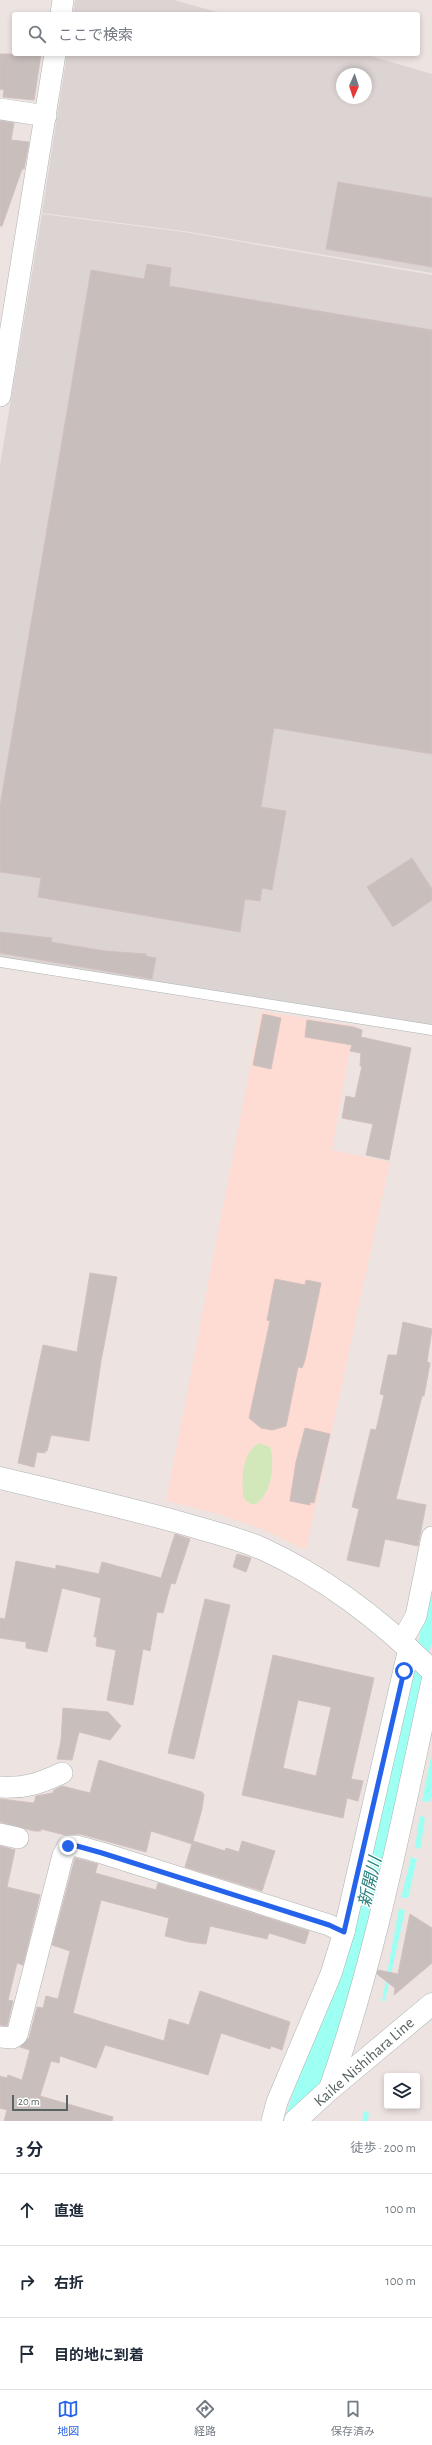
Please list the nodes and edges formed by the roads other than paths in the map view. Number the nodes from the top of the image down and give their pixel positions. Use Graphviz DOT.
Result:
graph roads {
  1 [pos="63,0"];
  2 [pos="61,12"];
  3 [pos="55,56"];
  4 [pos="0,109"];
  5 [pos="46,116"];
  6 [pos="0,396"];
  7 [pos="0,962"];
  8 [pos="432,1030"];
  9 [pos="0,1478"];
  10 [pos="432,1537"];
  11 [pos="408,1647"];
  12 [pos="432,1671"];
  13 [pos="432,1681"];
  14 [pos="62,1773"];
  15 [pos="0,1786"];
  16 [pos="344,1932"];
  17 [pos="432,2004"];
  18 [pos="0,2037"];
  19 [pos="320,2102"];
  20 [pos="272,2121"];
  21 [pos="295,2121"];
  1 -- 2 [label="street"];
  3 -- 5 [label="street"];
  4 -- 5 [label="street"];
  5 -- 6 [label="street"];
  7 -- 8 [label="lane"];
  9 -- 11 [label="street"];
  10 -- 11 [label="street"];
  11 -- 12 [label="street"];
  11 -- 16 [label="street"];
  13 -- 19 [label="street"];
  14 -- 15 [label="street"];
  16 -- 18 [label="street"];
  16 -- 20 [label="street"];
  17 -- 19 [label="street, Kaike Nishihara Line"];
  19 -- 21 [label="street, Kaike Nishihara Line"];
}
